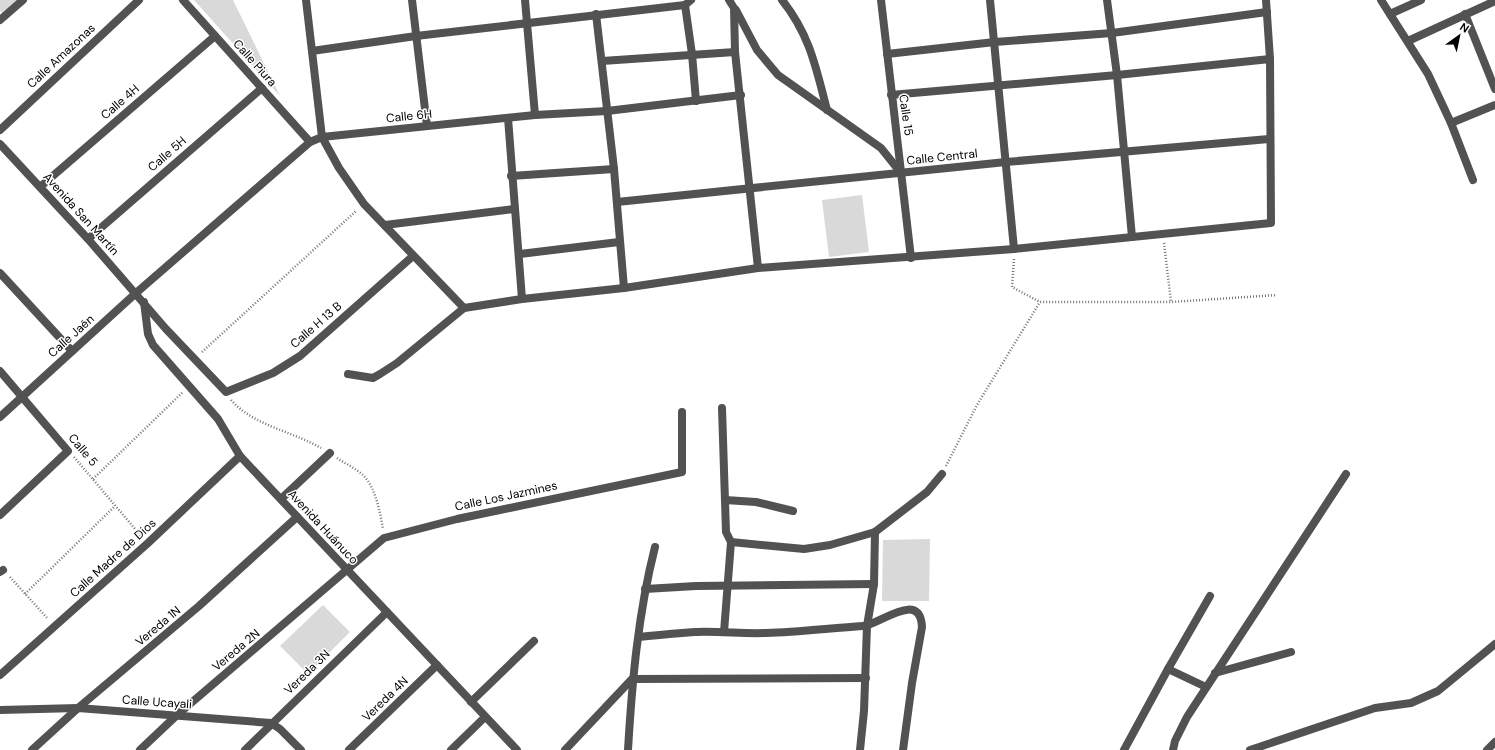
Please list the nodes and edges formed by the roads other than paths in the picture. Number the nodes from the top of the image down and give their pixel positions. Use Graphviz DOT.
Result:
graph roads {
  1 [pos="23,0"];
  2 [pos="139,0"];
  3 [pos="182,0"];
  4 [pos="306,0"];
  5 [pos="412,0"];
  6 [pos="525,0"];
  7 [pos="729,0"];
  8 [pos="782,0"];
  9 [pos="881,0"];
  10 [pos="990,0"];
  11 [pos="1107,0"];
  12 [pos="1266,0"];
  13 [pos="1381,0"];
  14 [pos="1421,0"];
  15 [pos="1492,1"];
  16 [pos="688,2"];
  17 [pos="734,8"];
  18 [pos="1267,12"];
  19 [pos="596,14"];
  20 [pos="1390,14"];
  21 [pos="1466,14"];
  22 [pos="0,20"];
  23 [pos="526,22"];
  24 [pos="1112,33"];
  25 [pos="215,36"];
  26 [pos="416,36"];
  27 [pos="1408,41"];
  28 [pos="995,42"];
  29 [pos="312,51"];
  30 [pos="736,52"];
  31 [pos="692,54"];
  32 [pos="887,54"];
  33 [pos="1270,58"];
  34 [pos="602,60"];
  35 [pos="1117,75"];
  36 [pos="998,84"];
  37 [pos="262,88"];
  38 [pos="1495,89"];
  39 [pos="741,95"];
  40 [pos="891,95"];
  41 [pos="696,101"];
  42 [pos="1495,106"];
  43 [pos="827,110"];
  44 [pos="607,111"];
  45 [pos="535,115"];
  46 [pos="508,118"];
  47 [pos="1451,123"];
  48 [pos="427,126"];
  49 [pos="0,130"];
  50 [pos="322,137"];
  51 [pos="1269,139"];
  52 [pos="310,142"];
  53 [pos="0,144"];
  54 [pos="1123,153"];
  55 [pos="1006,162"];
  56 [pos="614,169"];
  57 [pos="902,174"];
  58 [pos="511,176"];
  59 [pos="1474,180"];
  60 [pos="40,187"];
  61 [pos="749,190"];
  62 [pos="617,202"];
  63 [pos="514,210"];
  64 [pos="384,225"];
  65 [pos="1132,237"];
  66 [pos="88,239"];
  67 [pos="619,242"];
  68 [pos="1014,249"];
  69 [pos="520,254"];
  70 [pos="413,256"];
  71 [pos="911,258"];
  72 [pos="758,268"];
  73 [pos="0,273"];
  74 [pos="624,288"];
  75 [pos="136,292"];
  76 [pos="522,299"];
  77 [pos="144,302"];
  78 [pos="464,308"];
  79 [pos="72,351"];
  80 [pos="0,371"];
  81 [pos="348,374"];
  82 [pos="223,391"];
  83 [pos="22,396"];
  84 [pos="722,408"];
  85 [pos="682,412"];
  86 [pos="0,417"];
  87 [pos="330,453"];
  88 [pos="240,456"];
  89 [pos="942,474"];
  90 [pos="1346,474"];
  91 [pos="281,499"];
  92 [pos="725,500"];
  93 [pos="793,510"];
  94 [pos="0,516"];
  95 [pos="298,517"];
  96 [pos="875,532"];
  97 [pos="731,542"];
  98 [pos="655,547"];
  99 [pos="347,569"];
  100 [pos="874,584"];
  101 [pos="728,585"];
  102 [pos="645,589"];
  103 [pos="1210,596"];
  104 [pos="387,612"];
  105 [pos="867,626"];
  106 [pos="724,632"];
  107 [pos="638,637"];
  108 [pos="534,641"];
  109 [pos="1495,644"];
  110 [pos="1291,652"];
  111 [pos="437,665"];
  112 [pos="1168,669"];
  113 [pos="1216,673"];
  114 [pos="0,675"];
  115 [pos="866,678"];
  116 [pos="632,679"];
  117 [pos="1206,687"];
  118 [pos="471,702"];
  119 [pos="78,708"];
  120 [pos="0,710"];
  121 [pos="177,715"];
  122 [pos="485,717"];
  123 [pos="271,723"];
  124 [pos="1495,742"];
  125 [pos="32,750"];
  126 [pos="140,750"];
  127 [pos="245,750"];
  128 [pos="301,750"];
  129 [pos="349,750"];
  130 [pos="451,750"];
  131 [pos="517,750"];
  132 [pos="565,750"];
  133 [pos="628,750"];
  134 [pos="860,750"];
  135 [pos="903,750"];
  136 [pos="1124,750"];
  137 [pos="1173,750"];
  138 [pos="1250,750"];
  139 [pos="1487,750"];
  1 -- 22 [label="street"];
  2 -- 49 [label="street, Calle Amazonas"];
  3 -- 25 [label="street, Calle Piura"];
  4 -- 29 [label="street"];
  5 -- 26 [label="street"];
  6 -- 23 [label="street"];
  7 -- 17 [label="street"];
  8 -- 43 [label="street"];
  9 -- 32 [label="street, Calle 15"];
  10 -- 28 [label="street"];
  11 -- 24 [label="street"];
  12 -- 18 [label="street"];
  13 -- 20 [label="street"];
  14 -- 20 [label="street"];
  15 -- 21 [label="street"];
  16 -- 19 [label="street"];
  16 -- 31 [label="street"];
  17 -- 30 [label="street"];
  17 -- 43 [label="street"];
  18 -- 24 [label="street"];
  18 -- 33 [label="street"];
  19 -- 23 [label="street"];
  19 -- 34 [label="street"];
  20 -- 27 [label="street"];
  21 -- 27 [label="street"];
  21 -- 38 [label="street"];
  23 -- 26 [label="street"];
  23 -- 45 [label="street"];
  24 -- 28 [label="street"];
  24 -- 35 [label="street"];
  25 -- 37 [label="street, Calle Piura"];
  25 -- 60 [label="street, Calle 4H"];
  26 -- 29 [label="street"];
  26 -- 48 [label="street"];
  27 -- 47 [label="street"];
  28 -- 32 [label="street"];
  28 -- 36 [label="street"];
  29 -- 50 [label="street"];
  30 -- 31 [label="street"];
  30 -- 39 [label="street"];
  31 -- 34 [label="street"];
  31 -- 41 [label="street"];
  32 -- 40 [label="street, Calle 15"];
  33 -- 35 [label="street"];
  33 -- 51 [label="street"];
  34 -- 44 [label="street"];
  35 -- 36 [label="street"];
  35 -- 54 [label="street"];
  36 -- 40 [label="street"];
  36 -- 55 [label="street"];
  37 -- 52 [label="street, Calle Piura"];
  37 -- 66 [label="street, Calle 5H"];
  39 -- 41 [label="street, Calle 6H"];
  39 -- 61 [label="street"];
  40 -- 57 [label="street, Calle 15"];
  41 -- 44 [label="street, Calle 6H"];
  42 -- 47 [label="street"];
  43 -- 57 [label="street"];
  44 -- 45 [label="street, Calle 6H"];
  44 -- 56 [label="street"];
  45 -- 46 [label="street, Calle 6H"];
  46 -- 48 [label="street, Calle 6H"];
  46 -- 58 [label="street"];
  47 -- 59 [label="street"];
  48 -- 50 [label="street, Calle 6H"];
  50 -- 52 [label="street, Calle 6H"];
  50 -- 64 [label="street"];
  51 -- 54 [label="street, Calle Central"];
  51 -- 65 [label="street"];
  52 -- 75 [label="street, Calle 6H"];
  53 -- 60 [label="street, Avenida San Martín"];
  54 -- 55 [label="street, Calle Central"];
  54 -- 65 [label="street"];
  55 -- 57 [label="street, Calle Central"];
  55 -- 68 [label="street"];
  56 -- 58 [label="street"];
  56 -- 62 [label="street"];
  57 -- 61 [label="street, Calle Central"];
  57 -- 71 [label="street, Calle 15"];
  58 -- 63 [label="street"];
  60 -- 66 [label="street, Avenida San Martín"];
  61 -- 62 [label="street, Calle Central"];
  61 -- 72 [label="street"];
  62 -- 67 [label="street"];
  63 -- 64 [label="street"];
  63 -- 69 [label="street"];
  64 -- 70 [label="street"];
  65 -- 68 [label="street"];
  66 -- 75 [label="street, Avenida San Martín"];
  67 -- 69 [label="street"];
  67 -- 74 [label="street"];
  68 -- 71 [label="street"];
  69 -- 76 [label="street"];
  70 -- 78 [label="street"];
  70 -- 82 [label="street, Calle H 13 B"];
  71 -- 72 [label="street"];
  72 -- 74 [label="street"];
  73 -- 79 [label="street"];
  74 -- 76 [label="street"];
  75 -- 77 [label="street, Avenida San Martín"];
  75 -- 79 [label="street, Calle Jaén"];
  76 -- 78 [label="street"];
  77 -- 82 [label="street, Avenida San Martín"];
  77 -- 88 [label="street, Avenida Huánuco"];
  78 -- 81 [label="street"];
  79 -- 83 [label="street, Calle Jaén"];
  80 -- 83 [label="street, Calle 5"];
  83 -- 86 [label="street, Calle Jaén"];
  83 -- 94 [label="street, Calle 5"];
  84 -- 92 [label="street"];
  85 -- 99 [label="street, Calle Los Jazmines"];
  87 -- 91 [label="street"];
  88 -- 91 [label="street, Avenida Huánuco"];
  88 -- 114 [label="street, Calle Madre de Dios"];
  89 -- 96 [label="street"];
  90 -- 113 [label="street"];
  91 -- 95 [label="street, Avenida Huánuco"];
  92 -- 93 [label="street"];
  92 -- 97 [label="street"];
  95 -- 99 [label="street, Avenida Huánuco"];
  95 -- 119 [label="street, Vereda 1N"];
  96 -- 97 [label="street"];
  96 -- 100 [label="street"];
  97 -- 101 [label="street"];
  98 -- 102 [label="street"];
  99 -- 104 [label="street, Avenida Huánuco"];
  99 -- 121 [label="street, Vereda 2N"];
  100 -- 101 [label="street"];
  100 -- 105 [label="street"];
  101 -- 102 [label="street"];
  101 -- 106 [label="street"];
  102 -- 107 [label="street"];
  103 -- 112 [label="street"];
  104 -- 111 [label="street, Avenida Huánuco"];
  104 -- 123 [label="street, Vereda 3N"];
  105 -- 106 [label="street"];
  105 -- 115 [label="street"];
  105 -- 135 [label="street"];
  106 -- 107 [label="street"];
  107 -- 116 [label="street"];
  108 -- 118 [label="street"];
  109 -- 138 [label="street"];
  110 -- 113 [label="street"];
  111 -- 118 [label="street, Avenida Huánuco"];
  111 -- 129 [label="street, Vereda 4N"];
  112 -- 117 [label="street"];
  112 -- 136 [label="street"];
  113 -- 117 [label="street"];
  115 -- 116 [label="street"];
  115 -- 134 [label="street"];
  116 -- 132 [label="street"];
  116 -- 133 [label="street"];
  117 -- 137 [label="street"];
  118 -- 122 [label="street, Avenida Huánuco"];
  119 -- 120 [label="street, Calle Ucayali"];
  119 -- 121 [label="street, Calle Ucayali"];
  119 -- 125 [label="street, Vereda 1N"];
  121 -- 123 [label="street, Calle Ucayali"];
  121 -- 126 [label="street, Vereda 2N"];
  122 -- 130 [label="street"];
  122 -- 131 [label="street, Avenida Huánuco"];
  123 -- 127 [label="street, Vereda 3N"];
  123 -- 128 [label="street"];
  124 -- 139 [label="street"];
}
